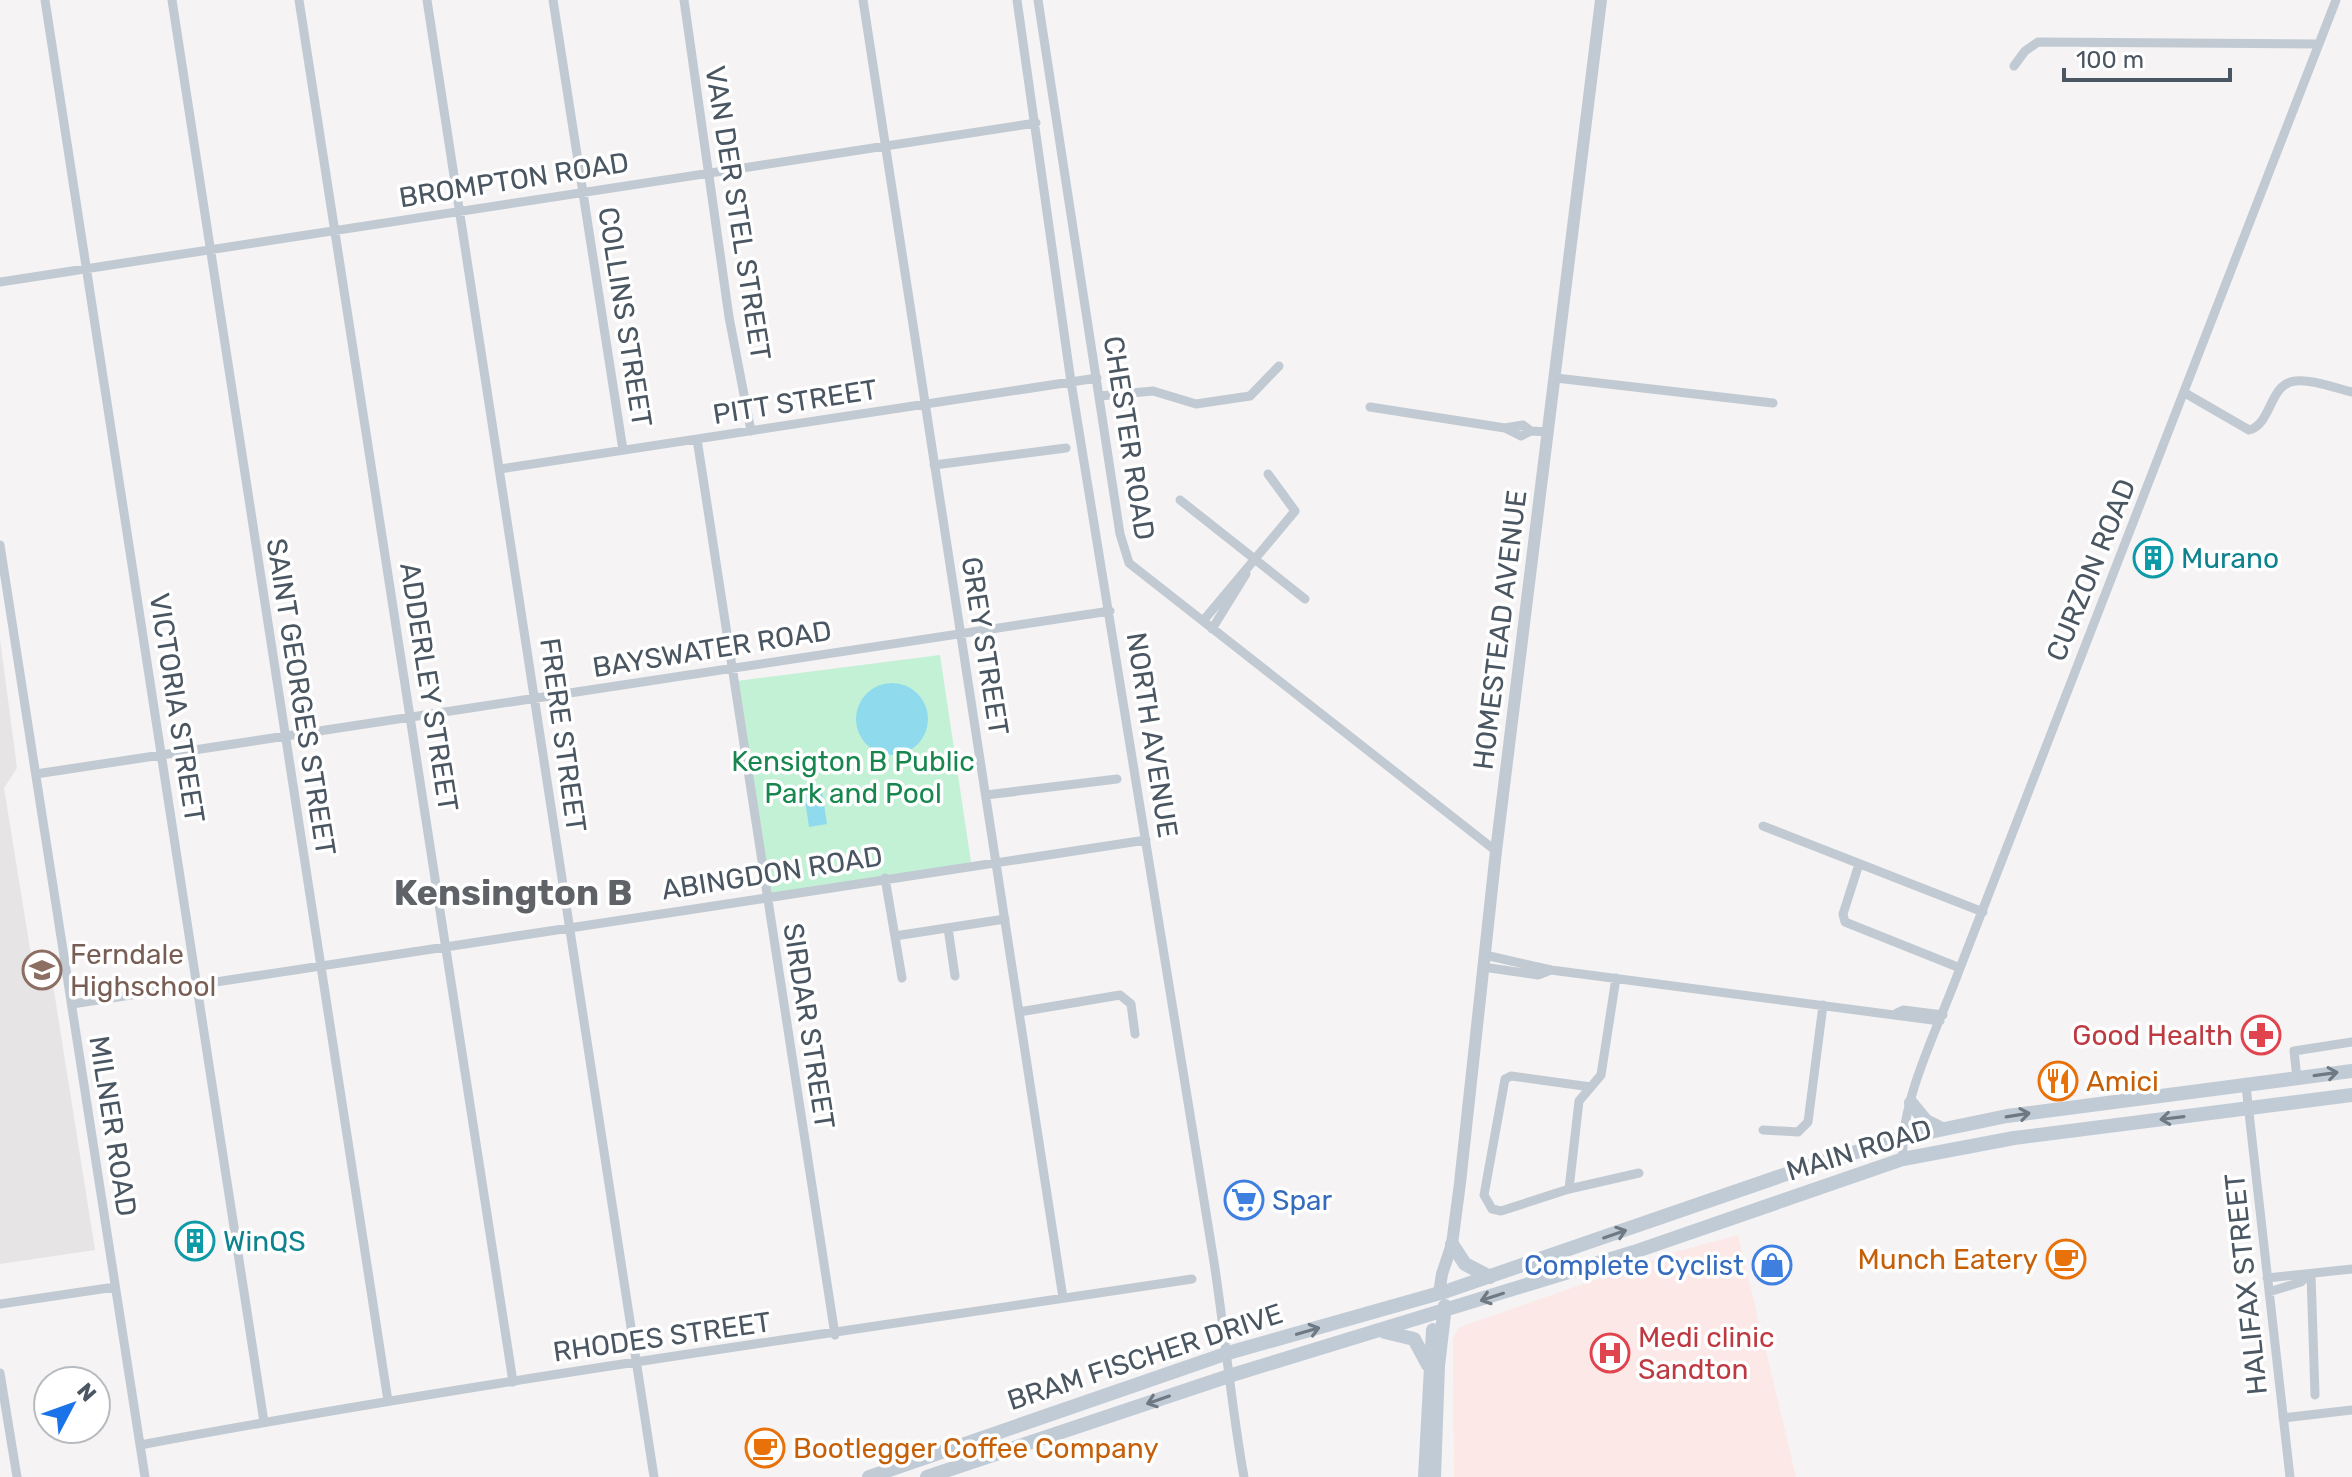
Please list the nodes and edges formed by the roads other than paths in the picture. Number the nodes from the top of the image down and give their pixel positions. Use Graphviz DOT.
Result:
graph roads {
  1 [pos="45,0"];
  2 [pos="172,0"];
  3 [pos="299,0"];
  4 [pos="427,0"];
  5 [pos="553,0"];
  6 [pos="684,0"];
  7 [pos="863,0"];
  8 [pos="1017,0"];
  9 [pos="1038,0"];
  10 [pos="1601,0"];
  11 [pos="2336,0"];
  12 [pos="2319,44"];
  13 [pos="2014,66"];
  14 [pos="1036,123"];
  15 [pos="886,146"];
  16 [pos="709,171"];
  17 [pos="583,192"];
  18 [pos="459,211"];
  19 [pos="335,230"];
  20 [pos="210,249"];
  21 [pos="85,269"];
  22 [pos="0,282"];
  23 [pos="1279,366"];
  24 [pos="1097,378"];
  25 [pos="1556,378"];
  26 [pos="1071,382"];
  27 [pos="2352,392"];
  28 [pos="2185,393"];
  29 [pos="1100,396"];
  30 [pos="1773,403"];
  31 [pos="924,405"];
  32 [pos="1370,407"];
  33 [pos="751,431"];
  34 [pos="1548,432"];
  35 [pos="697,439"];
  36 [pos="1066,448"];
  37 [pos="623,450"];
  38 [pos="934,465"];
  39 [pos="500,469"];
  40 [pos="1268,474"];
  41 [pos="1180,500"];
  42 [pos="0,545"];
  43 [pos="1254,562"];
  44 [pos="1305,599"];
  45 [pos="1110,611"];
  46 [pos="1203,621"];
  47 [pos="1212,629"];
  48 [pos="961,633"];
  49 [pos="733,667"];
  50 [pos="535,698"];
  51 [pos="412,717"];
  52 [pos="285,737"];
  53 [pos="163,755"];
  54 [pos="36,774"];
  55 [pos="1117,779"];
  56 [pos="986,795"];
  57 [pos="1763,826"];
  58 [pos="1146,840"];
  59 [pos="1496,851"];
  60 [pos="996,862"];
  61 [pos="1859,864"];
  62 [pos="885,878"];
  63 [pos="766,896"];
  64 [pos="1983,912"];
  65 [pos="1005,919"];
  66 [pos="569,926"];
  67 [pos="948,928"];
  68 [pos="895,936"];
  69 [pos="447,948"];
  70 [pos="1484,961"];
  71 [pos="320,965"];
  72 [pos="1960,968"];
  73 [pos="955,976"];
  74 [pos="902,978"];
  75 [pos="1616,978"];
  76 [pos="196,984"];
  77 [pos="72,1004"];
  78 [pos="1823,1005"];
  79 [pos="1019,1012"];
  80 [pos="1942,1018"];
  81 [pos="1135,1034"];
  82 [pos="2352,1042"];
  83 [pos="2352,1071"];
  84 [pos="2297,1078"];
  85 [pos="2246,1086"];
  86 [pos="1591,1087"];
  87 [pos="2352,1095"];
  88 [pos="1911,1103"];
  89 [pos="2249,1108"];
  90 [pos="1942,1129"];
  91 [pos="1763,1130"];
  92 [pos="1901,1138"];
  93 [pos="1903,1159"];
  94 [pos="1639,1173"];
  95 [pos="1569,1189"];
  96 [pos="1452,1244"];
  97 [pos="2352,1269"];
  98 [pos="2309,1275"];
  99 [pos="1490,1277"];
  100 [pos="2267,1278"];
  101 [pos="1192,1279"];
  102 [pos="115,1287"];
  103 [pos="1443,1292"];
  104 [pos="2269,1292"];
  105 [pos="1063,1298"];
  106 [pos="0,1304"];
  107 [pos="1440,1313"];
  108 [pos="1381,1332"];
  109 [pos="835,1335"];
  110 [pos="1228,1353"];
  111 [pos="636,1361"];
  112 [pos="1428,1365"];
  113 [pos="0,1373"];
  114 [pos="1232,1375"];
  115 [pos="513,1382"];
  116 [pos="2315,1395"];
  117 [pos="388,1401"];
  118 [pos="2352,1410"];
  119 [pos="2283,1418"];
  120 [pos="264,1422"];
  121 [pos="140,1445"];
  122 [pos="17,1477"];
  123 [pos="145,1477"];
  124 [pos="654,1477"];
  125 [pos="869,1477"];
  126 [pos="927,1477"];
  127 [pos="1244,1477"];
  128 [pos="1425,1477"];
  129 [pos="1434,1477"];
  130 [pos="2290,1477"];
  1 -- 21 [label="street, VICTORIA STREET"];
  2 -- 20 [label="street, SAINT GEORGES STREET"];
  3 -- 19 [label="street, ADDERLEY STREET"];
  4 -- 18 [label="street, FRERE STREET"];
  5 -- 17 [label="street, COLLINS STREET"];
  6 -- 16 [label="street, VAN DER STEL STREET"];
  7 -- 15 [label="street, GREY STREET"];
  8 -- 14 [label="street, NORTH AVENUE"];
  9 -- 24 [label="street, CHESTER ROAD"];
  10 -- 25 [label="street, HOMESTEAD AVENUE"];
  11 -- 12 [label="street, CURZON ROAD"];
  12 -- 13 [label="street"];
  12 -- 28 [label="street, CURZON ROAD"];
  14 -- 15 [label="street, BROMPTON ROAD"];
  14 -- 26 [label="street, NORTH AVENUE"];
  15 -- 16 [label="street, BROMPTON ROAD"];
  15 -- 31 [label="street, GREY STREET"];
  16 -- 17 [label="street, BROMPTON ROAD"];
  16 -- 33 [label="street, VAN DER STEL STREET"];
  17 -- 18 [label="street, BROMPTON ROAD"];
  17 -- 37 [label="street, COLLINS STREET"];
  18 -- 19 [label="street, BROMPTON ROAD"];
  18 -- 39 [label="street, FRERE STREET"];
  19 -- 20 [label="street, BROMPTON ROAD"];
  19 -- 51 [label="street, ADDERLEY STREET"];
  20 -- 21 [label="street, BROMPTON ROAD"];
  20 -- 52 [label="street, SAINT GEORGES STREET"];
  21 -- 22 [label="street, BROMPTON ROAD"];
  21 -- 53 [label="street, VICTORIA STREET"];
  23 -- 29 [label="street"];
  24 -- 26 [label="street, PITT STREET"];
  24 -- 29 [label="street, CHESTER ROAD"];
  25 -- 30 [label="street"];
  25 -- 34 [label="street, HOMESTEAD AVENUE"];
  26 -- 31 [label="street, PITT STREET"];
  26 -- 45 [label="street, NORTH AVENUE"];
  27 -- 28 [label="street"];
  28 -- 64 [label="street, CURZON ROAD"];
  29 -- 46 [label="street, CHESTER ROAD"];
  31 -- 33 [label="street, PITT STREET"];
  31 -- 38 [label="street, GREY STREET"];
  32 -- 34 [label="street"];
  33 -- 35 [label="street, PITT STREET"];
  34 -- 59 [label="street, HOMESTEAD AVENUE"];
  35 -- 37 [label="street, PITT STREET"];
  35 -- 49 [label="street, SIRDAR STREET"];
  36 -- 38 [label="street"];
  37 -- 39 [label="street, PITT STREET"];
  38 -- 48 [label="street, GREY STREET"];
  39 -- 50 [label="street, FRERE STREET"];
  40 -- 43 [label="street"];
  41 -- 43 [label="street"];
  42 -- 54 [label="street, MILNER ROAD"];
  43 -- 44 [label="street"];
  43 -- 46 [label="street"];
  43 -- 47 [label="street"];
  45 -- 48 [label="street, BAYSWATER ROAD"];
  45 -- 58 [label="street, NORTH AVENUE"];
  46 -- 47 [label="street, CHESTER ROAD"];
  47 -- 59 [label="street, CHESTER ROAD"];
  48 -- 49 [label="street, BAYSWATER ROAD"];
  48 -- 56 [label="street, GREY STREET"];
  49 -- 50 [label="street, BAYSWATER ROAD"];
  49 -- 63 [label="street, SIRDAR STREET"];
  50 -- 51 [label="street, BAYSWATER ROAD"];
  50 -- 66 [label="street, FRERE STREET"];
  51 -- 52 [label="street, BAYSWATER ROAD"];
  51 -- 69 [label="street, ADDERLEY STREET"];
  52 -- 53 [label="street, BAYSWATER ROAD"];
  52 -- 71 [label="street, SAINT GEORGES STREET"];
  53 -- 54 [label="street, BAYSWATER ROAD"];
  53 -- 76 [label="street, VICTORIA STREET"];
  54 -- 77 [label="street, MILNER ROAD"];
  55 -- 56 [label="street"];
  56 -- 60 [label="street, GREY STREET"];
  57 -- 61 [label="street"];
  58 -- 60 [label="street, ABINGDON ROAD"];
  58 -- 110 [label="street, NORTH AVENUE"];
  59 -- 70 [label="street, HOMESTEAD AVENUE"];
  60 -- 62 [label="street, ABINGDON ROAD"];
  60 -- 65 [label="street, GREY STREET"];
  61 -- 64 [label="street"];
  61 -- 72 [label="street"];
  62 -- 63 [label="street, ABINGDON ROAD"];
  62 -- 68 [label="street"];
  63 -- 66 [label="street, ABINGDON ROAD"];
  63 -- 109 [label="street, SIRDAR STREET"];
  64 -- 72 [label="street, CURZON ROAD"];
  65 -- 67 [label="street"];
  65 -- 79 [label="street, GREY STREET"];
  66 -- 69 [label="street, ABINGDON ROAD"];
  66 -- 111 [label="street, FRERE STREET"];
  67 -- 68 [label="street"];
  67 -- 73 [label="street"];
  68 -- 74 [label="street"];
  69 -- 71 [label="street, ABINGDON ROAD"];
  69 -- 115 [label="street, ADDERLEY STREET"];
  70 -- 75 [label="street"];
  70 -- 96 [label="street, HOMESTEAD AVENUE"];
  71 -- 76 [label="street, ABINGDON ROAD"];
  71 -- 117 [label="street, SAINT GEORGES STREET"];
  72 -- 80 [label="street, CURZON ROAD"];
  75 -- 78 [label="street"];
  75 -- 86 [label="street"];
  76 -- 77 [label="street, ABINGDON ROAD"];
  76 -- 120 [label="street, VICTORIA STREET"];
  77 -- 102 [label="street, MILNER ROAD"];
  78 -- 80 [label="street"];
  78 -- 91 [label="street"];
  79 -- 81 [label="street"];
  79 -- 105 [label="street, GREY STREET"];
  80 -- 88 [label="street, CURZON ROAD"];
  82 -- 84 [label="street"];
  84 -- 83 [label="main road, MAIN ROAD, one-way"];
  84 -- 85 [label="main road, MAIN ROAD"];
  85 -- 89 [label="street, HALIFAX STREET"];
  90 -- 85 [label="main road, MAIN ROAD, one-way"];
  86 -- 95 [label="street"];
  86 -- 95 [label="street"];
  87 -- 89 [label="main road, MAIN ROAD"];
  88 -- 90 [label="main road"];
  88 -- 92 [label="street, CURZON ROAD"];
  89 -- 93 [label="main road, MAIN ROAD, one-way"];
  89 -- 100 [label="street, HALIFAX STREET"];
  90 -- 92 [label="main road, MAIN ROAD"];
  92 -- 93 [label="street, CURZON ROAD"];
  99 -- 92 [label="main road, MAIN ROAD, one-way"];
  93 -- 107 [label="main road, MAIN ROAD, one-way"];
  94 -- 95 [label="street"];
  96 -- 99 [label="main road"];
  96 -- 103 [label="street, HOMESTEAD AVENUE"];
  97 -- 98 [label="street"];
  98 -- 100 [label="street"];
  98 -- 104 [label="street"];
  98 -- 116 [label="street"];
  99 -- 103 [label="main road, MAIN ROAD"];
  100 -- 104 [label="street, HALIFAX STREET"];
  101 -- 105 [label="street, RHODES STREET"];
  102 -- 106 [label="street"];
  102 -- 121 [label="street, MILNER ROAD"];
  103 -- 107 [label="main road"];
  110 -- 103 [label="main road, BRAM FISCHER DRIVE, one-way"];
  104 -- 119 [label="street, HALIFAX STREET"];
  105 -- 109 [label="street, RHODES STREET"];
  107 -- 108 [label="main road, BRAM FISCHER DRIVE"];
  107 -- 112 [label="main road"];
  107 -- 129 [label="main road"];
  108 -- 112 [label="main road"];
  108 -- 114 [label="main road, BRAM FISCHER DRIVE"];
  109 -- 111 [label="street, RHODES STREET"];
  110 -- 114 [label="street, NORTH AVENUE"];
  110 -- 125 [label="main road, BRAM FISCHER DRIVE"];
  111 -- 115 [label="street, RHODES STREET"];
  111 -- 124 [label="street, FRERE STREET"];
  112 -- 128 [label="main road"];
  113 -- 122 [label="street"];
  114 -- 126 [label="main road, BRAM FISCHER DRIVE, one-way"];
  114 -- 127 [label="street, NORTH AVENUE"];
  115 -- 117 [label="street, RHODES STREET"];
  117 -- 120 [label="street, RHODES STREET"];
  118 -- 119 [label="street"];
  119 -- 130 [label="street, HALIFAX STREET"];
  120 -- 121 [label="street, RHODES STREET"];
  121 -- 123 [label="street, MILNER ROAD"];
}
